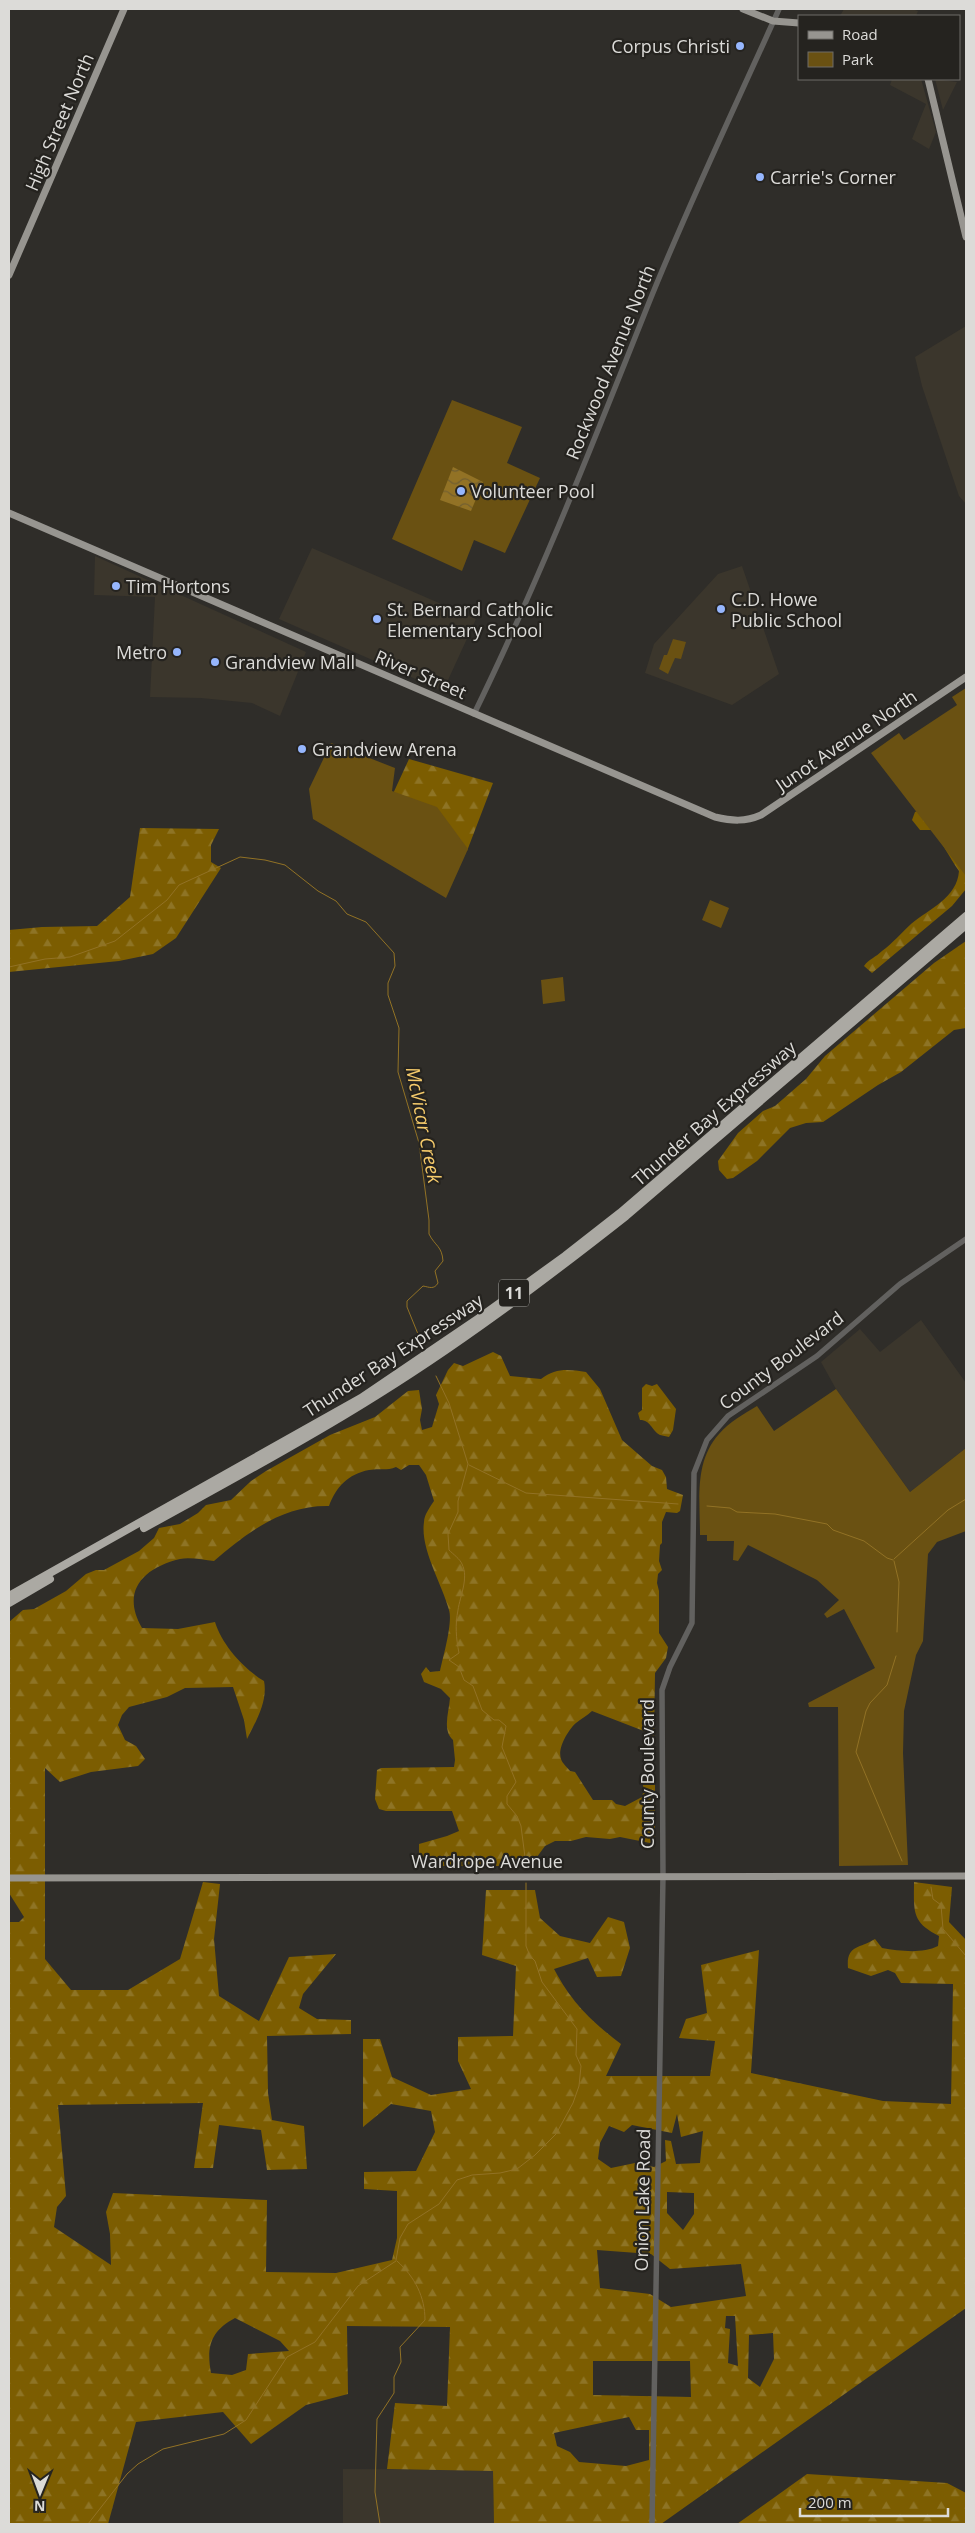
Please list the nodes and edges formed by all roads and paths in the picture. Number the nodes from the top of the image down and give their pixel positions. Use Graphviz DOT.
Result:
graph roads {
  1 [pos="124,9"];
  2 [pos="743,9"];
  3 [pos="779,9"];
  4 [pos="773,21"];
  5 [pos="798,23"];
  6 [pos="928,80"];
  7 [pos="965,197"];
  8 [pos="957,199"];
  9 [pos="966,237"];
  10 [pos="9,275"];
  11 [pos="9,513"];
  12 [pos="966,677"];
  13 [pos="474,714"];
  14 [pos="740,821"];
  15 [pos="966,916"];
  16 [pos="966,925"];
  17 [pos="966,1239"];
  18 [pos="57,1570"];
  19 [pos="9,1590"];
  20 [pos="9,1596"];
  21 [pos="9,1603"];
  22 [pos="663,1876"];
  23 [pos="966,1876"];
  24 [pos="9,1878"];
  25 [pos="652,2524"];
  1 -- 10 [label="main road, High Street North"];
  2 -- 4 [label="main road"];
  3 -- 4 [label="street, Rockwood Avenue North"];
  4 -- 5 [label="main road"];
  4 -- 13 [label="street, Rockwood Avenue North"];
  6 -- 8 [label="main road"];
  7 -- 8 [label="main road"];
  8 -- 9 [label="main road"];
  11 -- 13 [label="main road, River Street"];
  12 -- 14 [label="main road, Junot Avenue North"];
  13 -- 14 [label="main road, River Street"];
  15 -- 18 [label="highway, Thunder Bay Expressway / 11"];
  16 -- 21 [label="highway, Thunder Bay Expressway / 11"];
  17 -- 22 [label="street, County Boulevard"];
  18 -- 19 [label="highway"];
  18 -- 20 [label="highway, Thunder Bay Expressway / 11"];
  22 -- 23 [label="main road, Wardrope Avenue"];
  22 -- 24 [label="main road, Wardrope Avenue"];
  22 -- 25 [label="street, Onion Lake Road"];
}
